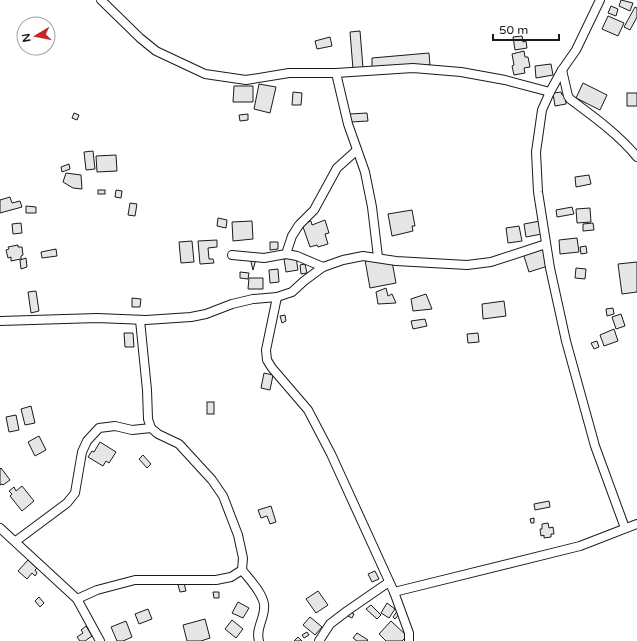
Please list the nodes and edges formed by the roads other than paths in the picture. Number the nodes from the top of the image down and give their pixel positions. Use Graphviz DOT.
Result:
graph roads {
  1 [pos="101,0"];
  2 [pos="600,0"];
  3 [pos="562,70"];
  4 [pos="336,73"];
  5 [pos="550,92"];
  6 [pos="356,150"];
  7 [pos="637,157"];
  8 [pos="546,244"];
  9 [pos="286,254"];
  10 [pos="232,255"];
  11 [pos="378,257"];
  12 [pos="323,267"];
  13 [pos="277,297"];
  14 [pos="140,320"];
  15 [pos="0,321"];
  16 [pos="151,428"];
  17 [pos="637,524"];
  18 [pos="0,528"];
  19 [pos="625,528"];
  20 [pos="16,541"];
  21 [pos="242,570"];
  22 [pos="389,582"];
  23 [pos="394,592"];
  24 [pos="77,599"];
  25 [pos="100,641"];
  26 [pos="259,641"];
  27 [pos="319,641"];
  28 [pos="409,641"];
  1 -- 4 [label="street"];
  2 -- 3 [label="street"];
  3 -- 5 [label="street"];
  3 -- 7 [label="street"];
  4 -- 5 [label="street"];
  4 -- 6 [label="street"];
  5 -- 8 [label="street"];
  6 -- 9 [label="street"];
  6 -- 11 [label="street"];
  8 -- 11 [label="street"];
  8 -- 19 [label="street"];
  9 -- 10 [label="street"];
  9 -- 12 [label="street"];
  11 -- 12 [label="street"];
  12 -- 13 [label="street"];
  13 -- 14 [label="street"];
  13 -- 22 [label="street"];
  14 -- 15 [label="street"];
  14 -- 16 [label="street"];
  16 -- 20 [label="street"];
  16 -- 21 [label="street"];
  17 -- 19 [label="street"];
  18 -- 20 [label="street"];
  19 -- 23 [label="street"];
  20 -- 24 [label="street"];
  21 -- 24 [label="street"];
  21 -- 26 [label="street"];
  22 -- 23 [label="street"];
  22 -- 27 [label="street"];
  23 -- 28 [label="street"];
  24 -- 25 [label="street"];
}
